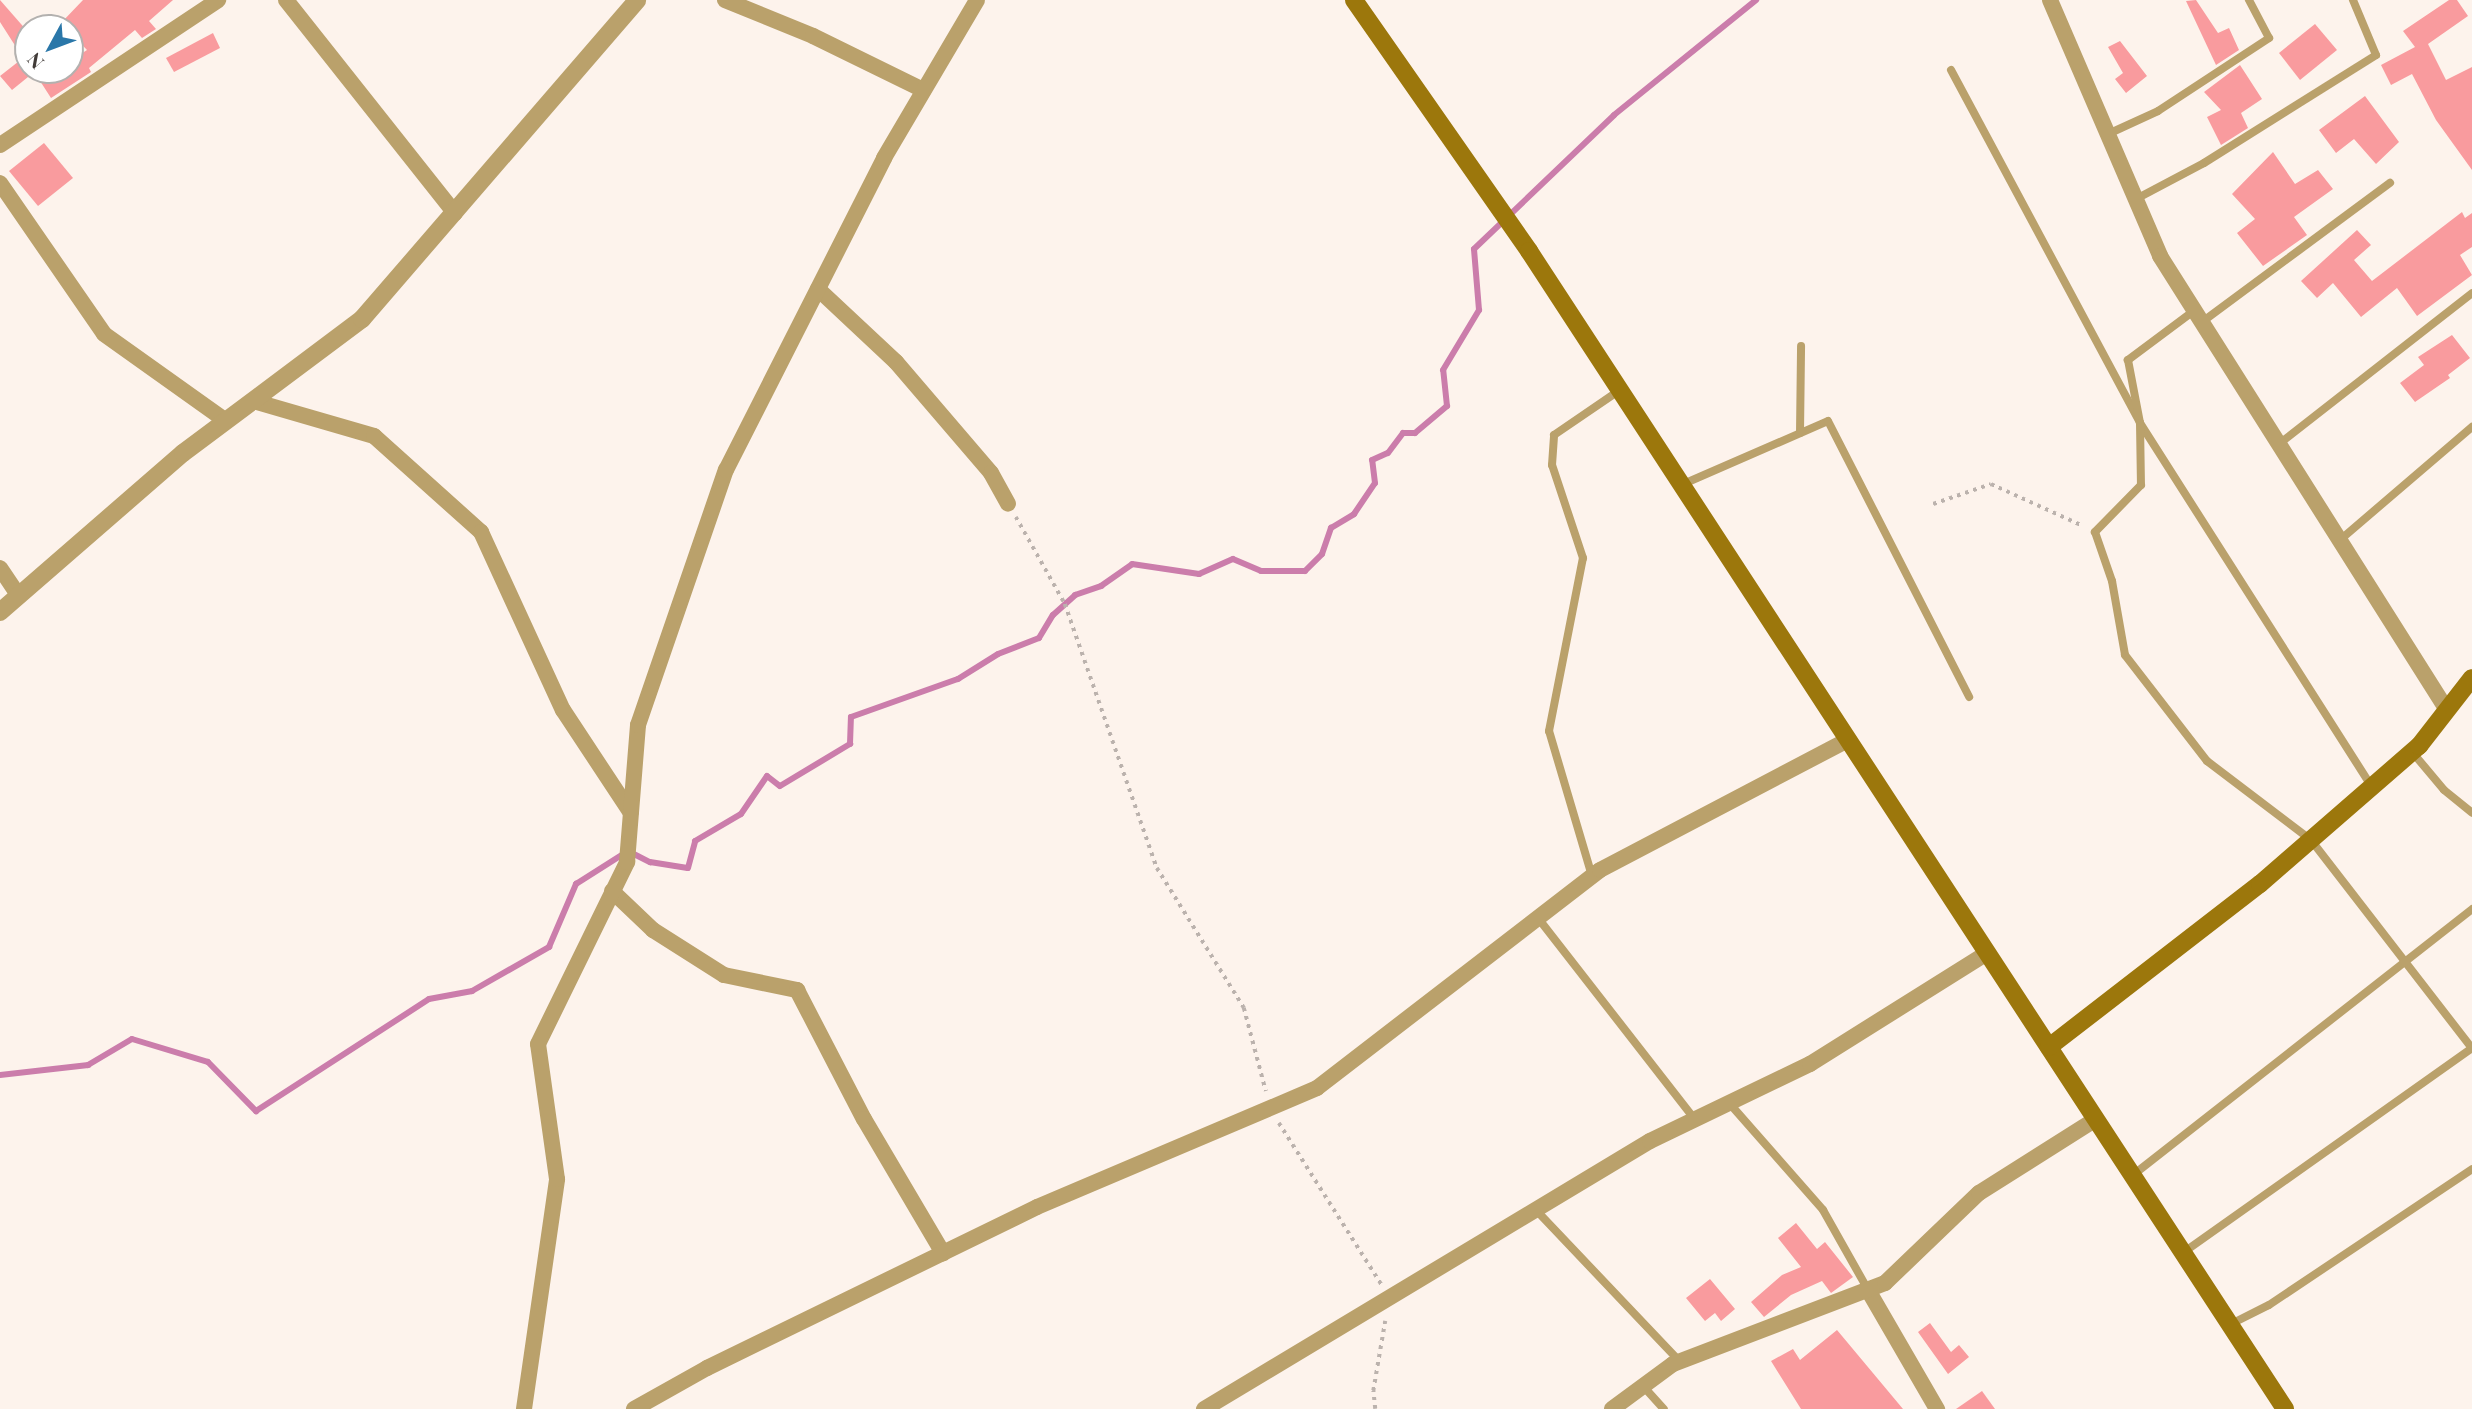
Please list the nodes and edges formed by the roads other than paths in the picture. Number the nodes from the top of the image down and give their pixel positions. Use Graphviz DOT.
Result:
graph roads {
  1 [pos="218,0"];
  2 [pos="286,0"];
  3 [pos="637,0"];
  4 [pos="725,0"];
  5 [pos="978,0"];
  6 [pos="1354,0"];
  7 [pos="2050,0"];
  8 [pos="2249,0"];
  9 [pos="2353,0"];
  10 [pos="1951,70"];
  11 [pos="923,90"];
  12 [pos="2108,134"];
  13 [pos="0,145"];
  14 [pos="0,183"];
  15 [pos="2390,183"];
  16 [pos="2136,199"];
  17 [pos="455,213"];
  18 [pos="818,289"];
  19 [pos="2472,293"];
  20 [pos="2198,316"];
  21 [pos="1801,346"];
  22 [pos="1619,390"];
  23 [pos="253,401"];
  24 [pos="226,421"];
  25 [pos="2140,423"];
  26 [pos="2472,427"];
  27 [pos="1800,433"];
  28 [pos="2279,444"];
  29 [pos="1682,485"];
  30 [pos="1008,504"];
  31 [pos="2340,540"];
  32 [pos="0,568"];
  33 [pos="19,596"];
  34 [pos="0,612"];
  35 [pos="2472,678"];
  36 [pos="1969,697"];
  37 [pos="2447,710"];
  38 [pos="1849,740"];
  39 [pos="2412,752"];
  40 [pos="2372,787"];
  41 [pos="631,813"];
  42 [pos="2472,813"];
  43 [pos="2311,840"];
  44 [pos="1591,876"];
  45 [pos="612,891"];
  46 [pos="2472,909"];
  47 [pos="1537,918"];
  48 [pos="1987,953"];
  49 [pos="2406,961"];
  50 [pos="2049,1046"];
  51 [pos="2472,1048"];
  52 [pos="1730,1104"];
  53 [pos="2096,1119"];
  54 [pos="1695,1120"];
  55 [pos="2472,1169"];
  56 [pos="2133,1175"];
  57 [pos="1535,1209"];
  58 [pos="943,1252"];
  59 [pos="2184,1252"];
  60 [pos="1867,1290"];
  61 [pos="2231,1324"];
  62 [pos="1680,1362"];
  63 [pos="1643,1386"];
  64 [pos="659,1403"];
  65 [pos="524,1409"];
  66 [pos="634,1409"];
  67 [pos="1204,1409"];
  68 [pos="1612,1409"];
  69 [pos="1664,1409"];
  70 [pos="1937,1409"];
  71 [pos="2285,1409"];
  1 -- 13 [label="street"];
  2 -- 17 [label="street"];
  3 -- 17 [label="street"];
  4 -- 11 [label="street"];
  5 -- 11 [label="street"];
  6 -- 22 [label="main road"];
  7 -- 12 [label="street"];
  8 -- 12 [label="lane"];
  9 -- 16 [label="lane"];
  10 -- 25 [label="lane"];
  11 -- 18 [label="street"];
  12 -- 16 [label="street"];
  14 -- 24 [label="street"];
  15 -- 20 [label="lane"];
  16 -- 20 [label="street"];
  17 -- 23 [label="street"];
  18 -- 30 [label="street"];
  18 -- 41 [label="street"];
  19 -- 28 [label="lane"];
  20 -- 25 [label="lane"];
  20 -- 28 [label="street"];
  21 -- 27 [label="lane"];
  22 -- 29 [label="main road"];
  22 -- 44 [label="lane"];
  23 -- 24 [label="street"];
  23 -- 41 [label="street"];
  24 -- 33 [label="street"];
  25 -- 40 [label="lane"];
  25 -- 43 [label="lane"];
  26 -- 31 [label="lane"];
  27 -- 29 [label="lane"];
  27 -- 36 [label="lane"];
  28 -- 31 [label="street"];
  29 -- 38 [label="main road"];
  31 -- 37 [label="street"];
  32 -- 33 [label="street"];
  33 -- 34 [label="street"];
  35 -- 37 [label="main road"];
  37 -- 39 [label="main road"];
  38 -- 44 [label="street"];
  38 -- 48 [label="main road"];
  39 -- 40 [label="main road"];
  39 -- 42 [label="lane"];
  40 -- 43 [label="main road"];
  41 -- 45 [label="street"];
  43 -- 49 [label="lane"];
  43 -- 50 [label="main road"];
  44 -- 47 [label="street"];
  45 -- 58 [label="street"];
  45 -- 65 [label="street"];
  46 -- 49 [label="lane"];
  47 -- 54 [label="lane"];
  47 -- 58 [label="street"];
  48 -- 50 [label="main road"];
  48 -- 52 [label="street"];
  49 -- 51 [label="lane"];
  49 -- 56 [label="lane"];
  50 -- 53 [label="main road"];
  51 -- 59 [label="lane"];
  52 -- 54 [label="street"];
  52 -- 60 [label="lane"];
  53 -- 56 [label="main road"];
  53 -- 60 [label="street"];
  54 -- 57 [label="street"];
  55 -- 61 [label="lane"];
  56 -- 59 [label="main road"];
  57 -- 62 [label="lane"];
  57 -- 67 [label="street"];
  58 -- 64 [label="street"];
  59 -- 61 [label="main road"];
  60 -- 62 [label="street"];
  60 -- 70 [label="street"];
  61 -- 71 [label="main road"];
  62 -- 63 [label="street"];
  63 -- 68 [label="street"];
  63 -- 69 [label="lane"];
  64 -- 66 [label="street"];
}
